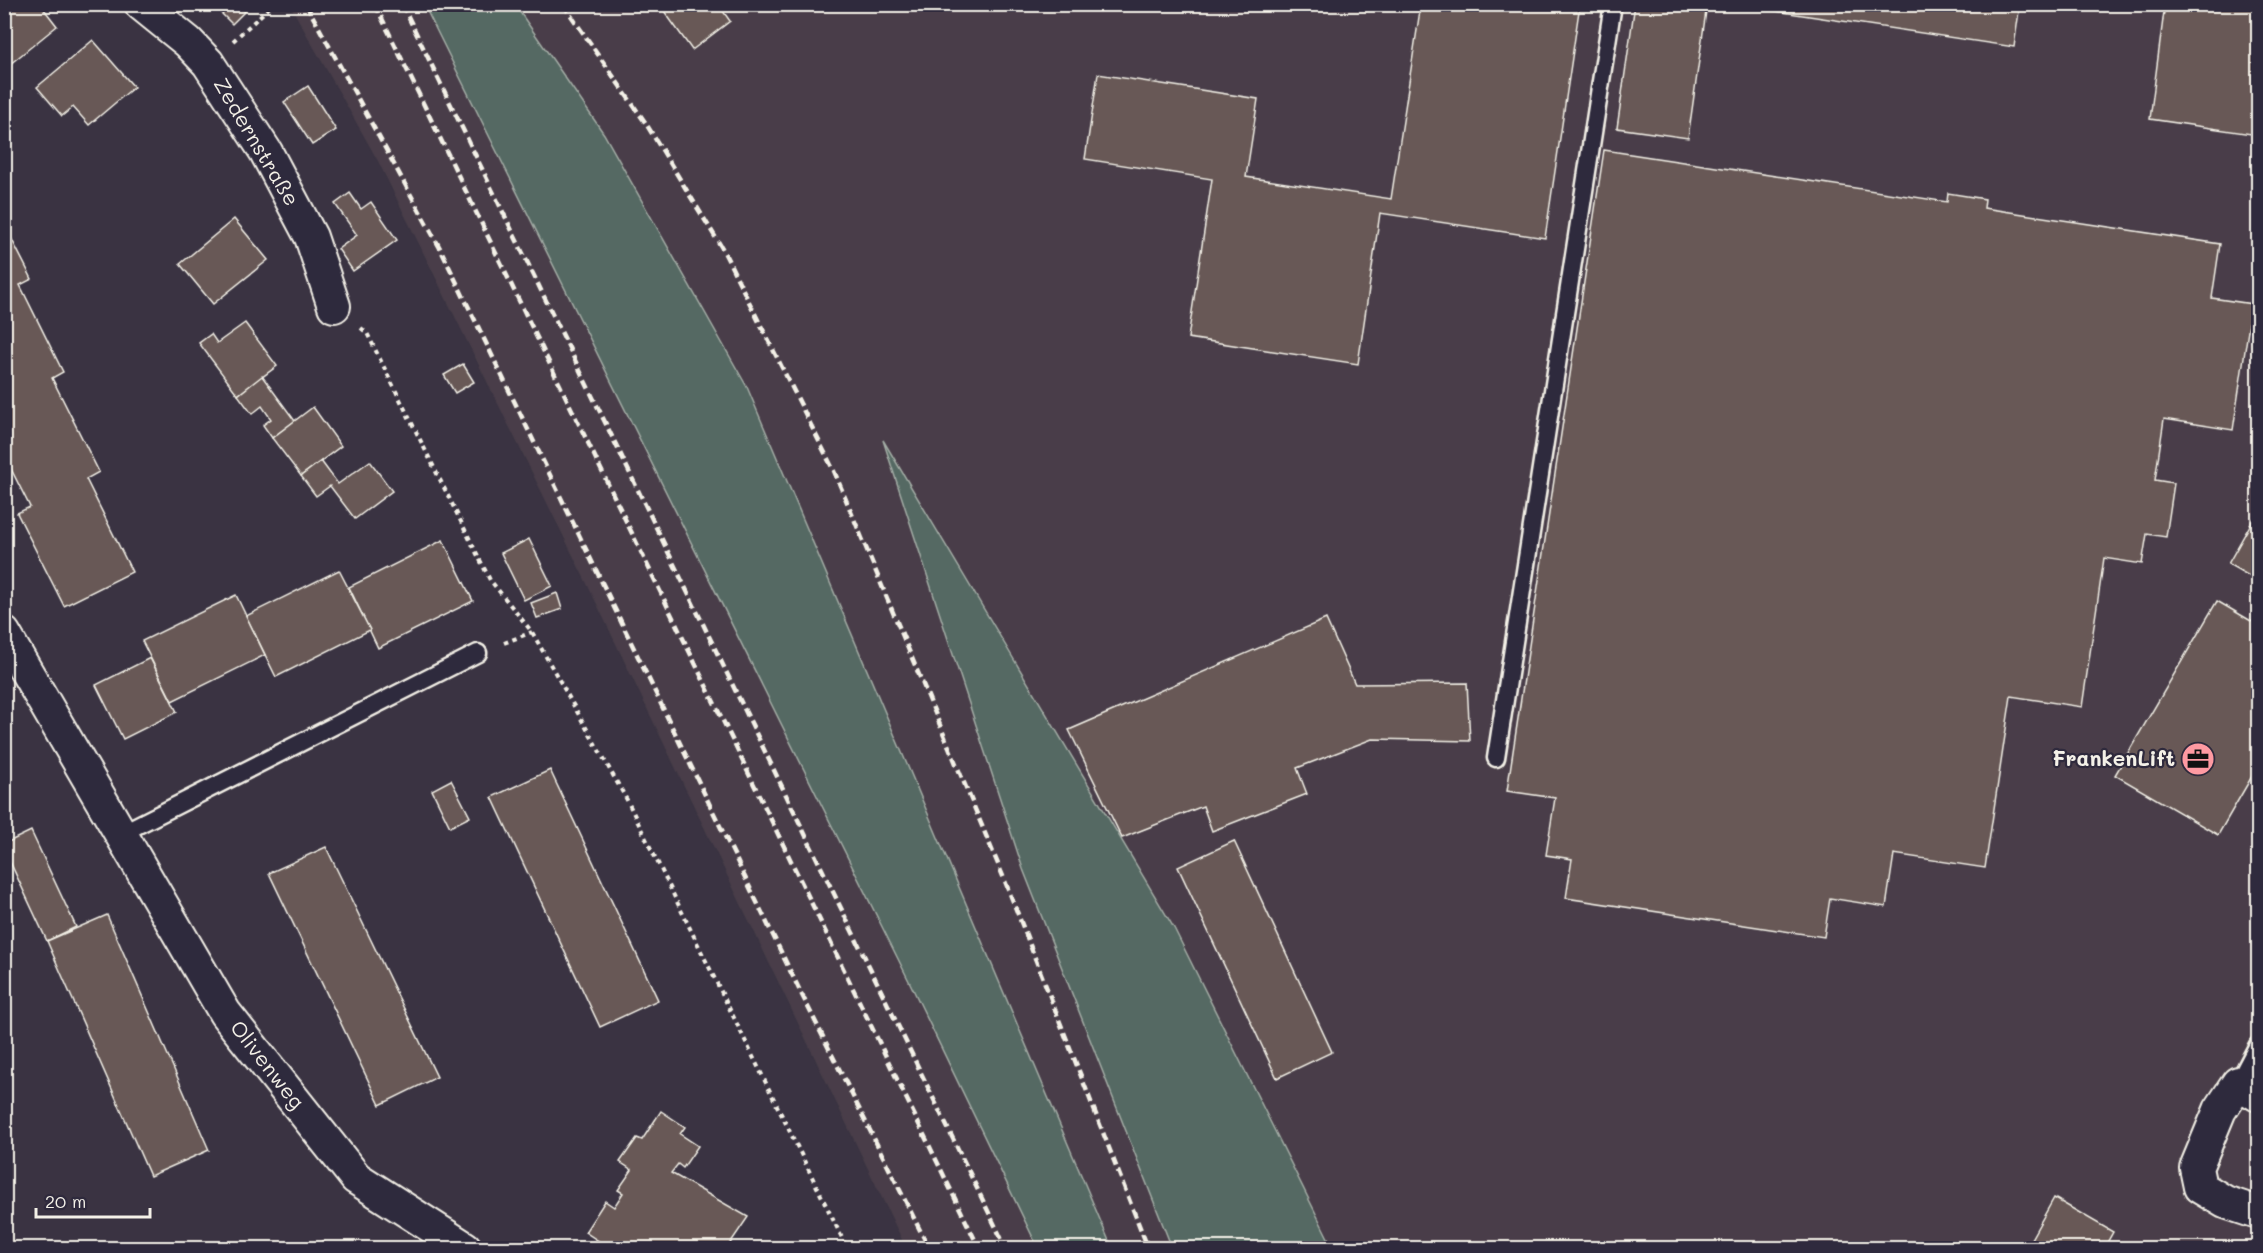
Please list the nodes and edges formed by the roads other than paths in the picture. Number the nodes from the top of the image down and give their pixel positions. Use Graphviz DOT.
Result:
graph roads {
  1 [pos="141,4"];
  2 [pos="1613,4"];
  3 [pos="334,306"];
  4 [pos="4,633"];
  5 [pos="478,653"];
  6 [pos="1496,758"];
  7 [pos="122,833"];
  8 [pos="2259,1045"];
  9 [pos="2248,1089"];
  10 [pos="2259,1213"];
  11 [pos="465,1248"];
  1 -- 3 [label="street, Zedernstraße"];
  2 -- 6 [label="lane"];
  4 -- 7 [label="street, Olivenweg"];
  5 -- 7 [label="lane"];
  7 -- 11 [label="street, Olivenweg"];
  8 -- 9 [label="lane"];
  9 -- 10 [label="street"];
}
